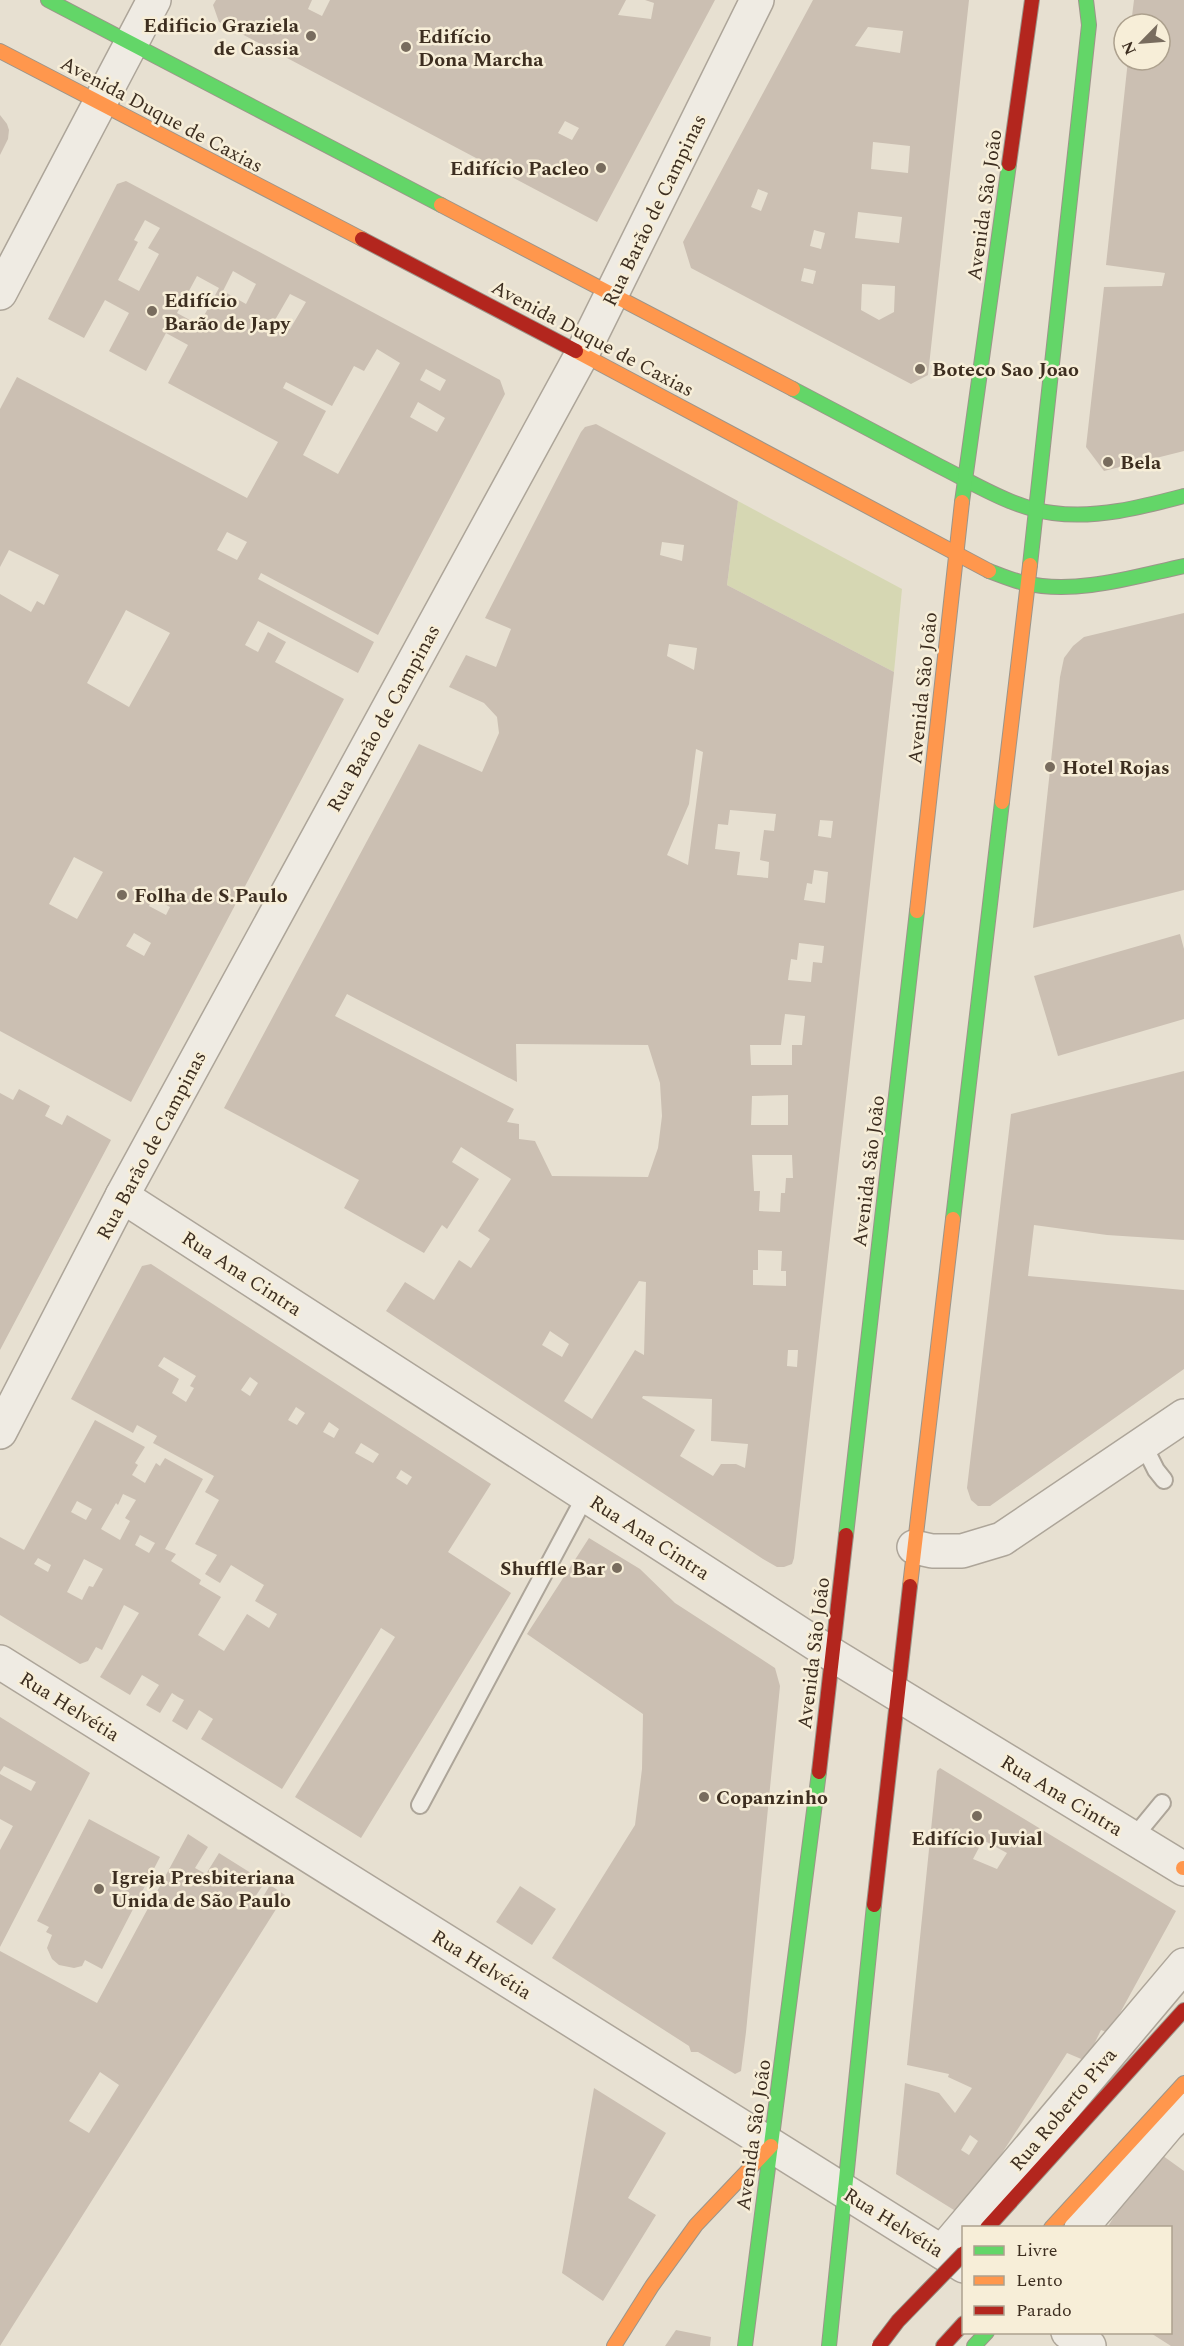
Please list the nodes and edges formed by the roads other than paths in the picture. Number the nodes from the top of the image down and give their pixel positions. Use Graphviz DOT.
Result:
graph roads {
  1 [pos="48,0"];
  2 [pos="154,0"];
  3 [pos="757,0"];
  4 [pos="1032,0"];
  5 [pos="1086,0"];
  6 [pos="1093,0"];
  7 [pos="1089,26"];
  8 [pos="131,44"];
  9 [pos="0,51"];
  10 [pos="99,103"];
  11 [pos="0,293"];
  12 [pos="611,295"];
  13 [pos="582,354"];
  14 [pos="965,479"];
  15 [pos="1184,496"];
  16 [pos="1036,511"];
  17 [pos="957,555"];
  18 [pos="1184,566"];
  19 [pos="1027,584"];
  20 [pos="123,1196"];
  21 [pos="1184,1416"];
  22 [pos="0,1432"];
  23 [pos="1143,1444"];
  24 [pos="1164,1480"];
  25 [pos="586,1495"];
  26 [pos="914,1547"];
  27 [pos="833,1654"];
  28 [pos="0,1662"];
  29 [pos="897,1695"];
  30 [pos="1162,1803"];
  31 [pos="420,1804"];
  32 [pos="1134,1838"];
  33 [pos="1184,1868"];
  34 [pos="1184,1965"];
  35 [pos="1184,2010"];
  36 [pos="1184,2083"];
  37 [pos="1184,2110"];
  38 [pos="771,2145"];
  39 [pos="845,2190"];
  40 [pos="980,2226"];
  41 [pos="989,2226"];
  42 [pos="1053,2226"];
  43 [pos="1083,2226"];
  44 [pos="956,2257"];
  45 [pos="962,2324"];
  46 [pos="985,2334"];
  47 [pos="1071,2334"];
  48 [pos="614,2346"];
  49 [pos="745,2346"];
  50 [pos="828,2346"];
  51 [pos="879,2346"];
  52 [pos="943,2346"];
  53 [pos="974,2346"];
  54 [pos="1089,2346"];
  1 -- 8 [label="main road"];
  2 -- 8 [label="street"];
  3 -- 12 [label="street, Rua Barão de Campinas"];
  4 -- 14 [label="main road, Avenida São João"];
  5 -- 7 [label="main road"];
  6 -- 7 [label="main road"];
  7 -- 16 [label="main road"];
  8 -- 10 [label="street"];
  8 -- 12 [label="main road"];
  9 -- 10 [label="main road, Avenida Duque de Caxias"];
  10 -- 11 [label="street"];
  10 -- 13 [label="main road, Avenida Duque de Caxias"];
  12 -- 13 [label="street, Rua Barão de Campinas"];
  12 -- 14 [label="main road"];
  13 -- 17 [label="main road, Avenida Duque de Caxias"];
  13 -- 20 [label="street, Rua Barão de Campinas"];
  14 -- 16 [label="main road"];
  14 -- 17 [label="main road, Avenida São João"];
  15 -- 16 [label="main road"];
  16 -- 19 [label="main road"];
  17 -- 19 [label="main road, Avenida Duque de Caxias"];
  17 -- 27 [label="main road, Avenida São João"];
  18 -- 19 [label="main road, Avenida Duque de Caxias"];
  19 -- 26 [label="main road"];
  20 -- 22 [label="street, Rua Barão de Campinas"];
  20 -- 25 [label="street, Rua Ana Cintra"];
  21 -- 23 [label="street"];
  23 -- 24 [label="lane"];
  23 -- 26 [label="street"];
  25 -- 27 [label="street, Rua Ana Cintra"];
  25 -- 31 [label="lane"];
  26 -- 29 [label="main road"];
  27 -- 29 [label="street, Rua Ana Cintra"];
  27 -- 38 [label="main road, Avenida São João"];
  28 -- 38 [label="street, Rua Helvétia"];
  29 -- 32 [label="street, Rua Ana Cintra"];
  29 -- 39 [label="main road"];
  30 -- 32 [label="lane"];
  32 -- 33 [label="street, Rua Ana Cintra"];
  34 -- 40 [label="street, Rua Roberto Piva"];
  35 -- 41 [label="main road"];
  36 -- 42 [label="main road"];
  37 -- 43 [label="street"];
  38 -- 39 [label="street, Rua Helvétia"];
  38 -- 48 [label="main road"];
  38 -- 49 [label="main road, Avenida São João"];
  39 -- 44 [label="street, Rua Helvétia"];
  39 -- 50 [label="main road"];
  44 -- 51 [label="main road, bridge"];
  45 -- 52 [label="main road"];
  46 -- 53 [label="main road"];
  47 -- 54 [label="street"];
}
